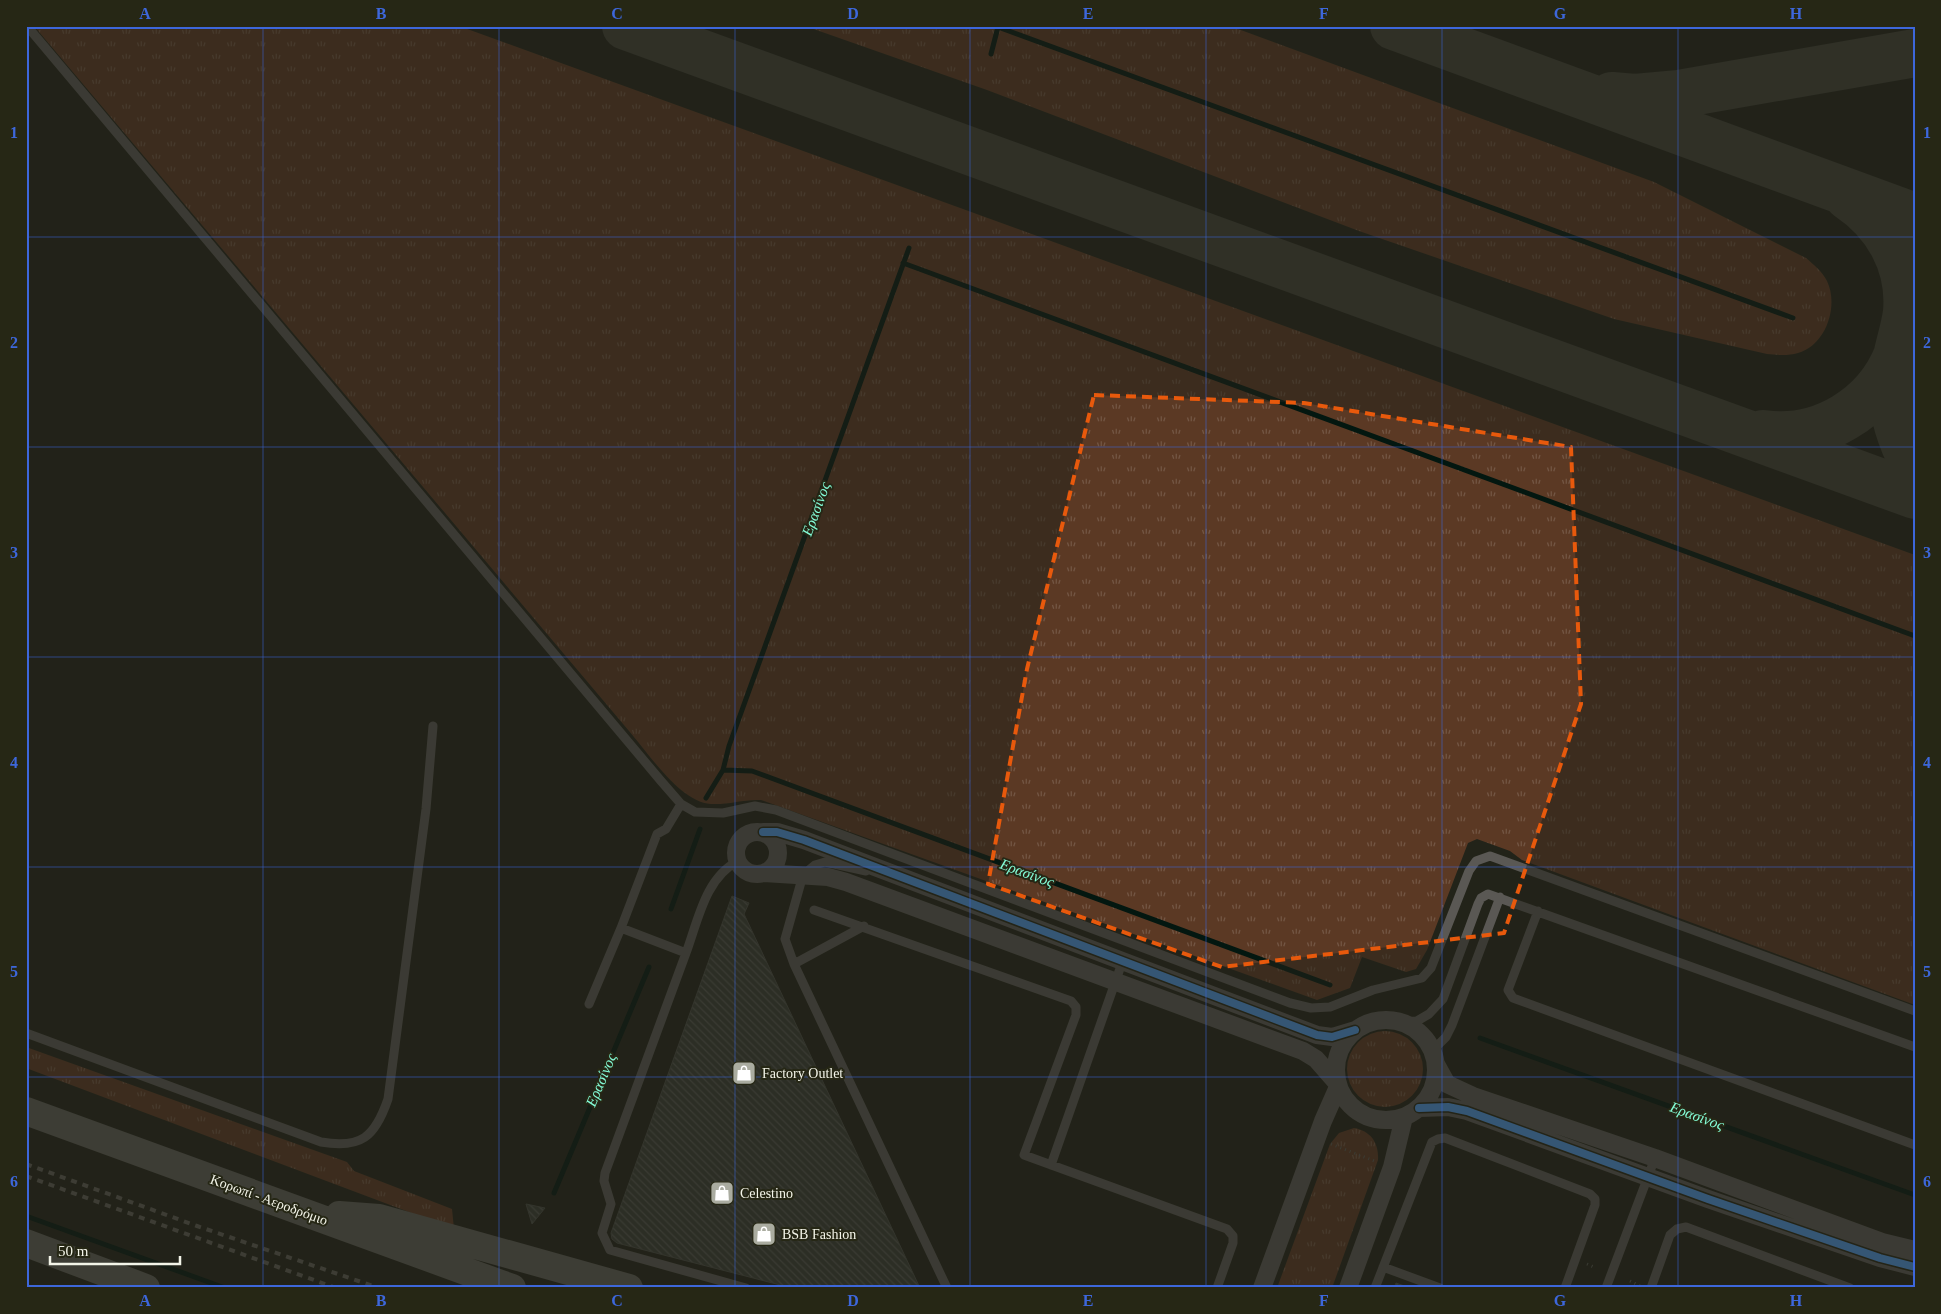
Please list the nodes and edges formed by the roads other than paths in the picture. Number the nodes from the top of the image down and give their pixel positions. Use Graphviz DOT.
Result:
graph roads {
  1 [pos="27,26"];
  2 [pos="433,726"];
  3 [pos="681,804"];
  4 [pos="762,832"];
  5 [pos="738,861"];
  6 [pos="878,869"];
  7 [pos="764,873"];
  8 [pos="803,875"];
  9 [pos="1500,897"];
  10 [pos="814,910"];
  11 [pos="1538,910"];
  12 [pos="864,926"];
  13 [pos="621,928"];
  14 [pos="686,953"];
  15 [pos="1123,960"];
  16 [pos="794,964"];
  17 [pos="1117,982"];
  18 [pos="590,1004"];
  19 [pos="1915,1012"];
  20 [pos="1401,1022"];
  21 [pos="1355,1030"];
  22 [pos="26,1033"];
  23 [pos="1915,1047"];
  24 [pos="1434,1058"];
  25 [pos="1338,1085"];
  26 [pos="26,1111"];
  27 [pos="1412,1113"];
  28 [pos="1915,1145"];
  29 [pos="1655,1158"];
  30 [pos="1051,1165"];
  31 [pos="1649,1176"];
  32 [pos="307,1213"];
  33 [pos="26,1243"];
  34 [pos="1915,1250"];
  35 [pos="1382,1267"];
  36 [pos="1915,1267"];
  37 [pos="146,1288"];
  38 [pos="512,1288"];
  39 [pos="629,1288"];
  40 [pos="746,1288"];
  41 [pos="947,1288"];
  42 [pos="1216,1288"];
  43 [pos="1262,1288"];
  44 [pos="1348,1288"];
  45 [pos="1375,1288"];
  46 [pos="1440,1288"];
  47 [pos="1565,1288"];
  48 [pos="1606,1288"];
  49 [pos="1651,1288"];
  50 [pos="1850,1288"];
  1 -- 3 [label="lane"];
  2 -- 22 [label="lane"];
  3 -- 13 [label="lane"];
  3 -- 19 [label="lane"];
  4 -- 5 [label="street"];
  4 -- 6 [label="street"];
  4 -- 7 [label="street"];
  5 -- 7 [label="street"];
  5 -- 14 [label="lane"];
  6 -- 8 [label="lane"];
  6 -- 15 [label="street"];
  7 -- 8 [label="street"];
  8 -- 16 [label="lane"];
  8 -- 17 [label="street"];
  9 -- 11 [label="lane"];
  9 -- 20 [label="lane"];
  9 -- 24 [label="lane"];
  10 -- 12 [label="lane"];
  11 -- 23 [label="lane"];
  11 -- 28 [label="lane"];
  12 -- 16 [label="lane"];
  12 -- 30 [label="lane"];
  13 -- 14 [label="lane"];
  13 -- 18 [label="lane"];
  14 -- 40 [label="lane"];
  15 -- 17 [label="lane"];
  15 -- 21 [label="street"];
  16 -- 41 [label="lane"];
  17 -- 25 [label="street"];
  17 -- 30 [label="lane"];
  20 -- 21 [label="street"];
  20 -- 24 [label="street"];
  21 -- 25 [label="street"];
  24 -- 27 [label="street"];
  24 -- 29 [label="street"];
  25 -- 27 [label="street"];
  25 -- 43 [label="street"];
  26 -- 32 [label="highway, Κορωπί - Αεροδρόμιο"];
  27 -- 31 [label="street"];
  27 -- 44 [label="street"];
  29 -- 31 [label="lane"];
  29 -- 34 [label="street"];
  30 -- 42 [label="lane"];
  31 -- 36 [label="street"];
  31 -- 48 [label="lane"];
  32 -- 38 [label="highway, Κορωπί - Αεροδρόμιο"];
  32 -- 39 [label="highway"];
  33 -- 37 [label="highway"];
  35 -- 45 [label="lane"];
  35 -- 46 [label="lane"];
  35 -- 47 [label="lane"];
  49 -- 50 [label="lane"];
}
